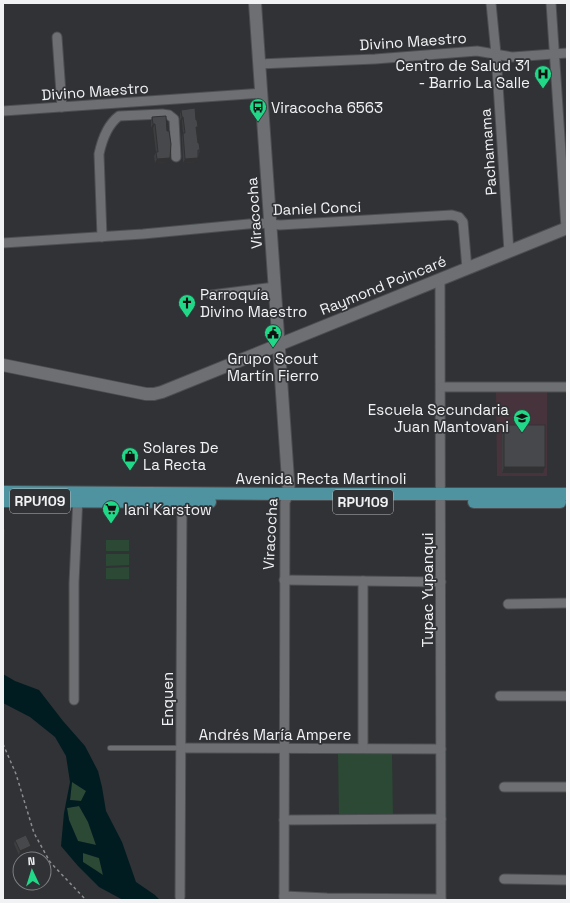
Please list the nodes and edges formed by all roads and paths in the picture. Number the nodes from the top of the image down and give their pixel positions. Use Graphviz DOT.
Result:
graph roads {
  1 [pos="255,3"];
  2 [pos="491,3"];
  3 [pos="551,3"];
  4 [pos="57,37"];
  5 [pos="567,53"];
  6 [pos="496,54"];
  7 [pos="555,54"];
  8 [pos="260,64"];
  9 [pos="262,93"];
  10 [pos="62,107"];
  11 [pos="3,111"];
  12 [pos="176,157"];
  13 [pos="271,225"];
  14 [pos="567,228"];
  15 [pos="102,237"];
  16 [pos="3,243"];
  17 [pos="509,252"];
  18 [pos="467,269"];
  19 [pos="440,280"];
  20 [pos="275,287"];
  21 [pos="211,296"];
  22 [pos="279,344"];
  23 [pos="3,365"];
  24 [pos="442,387"];
  25 [pos="567,387"];
  26 [pos="3,492"];
  27 [pos="567,494"];
  28 [pos="78,497"];
  29 [pos="287,498"];
  30 [pos="441,498"];
  31 [pos="3,501"];
  32 [pos="182,502"];
  33 [pos="567,502"];
  34 [pos="284,580"];
  35 [pos="363,582"];
  36 [pos="441,582"];
  37 [pos="567,603"];
  38 [pos="508,604"];
  39 [pos="500,696"];
  40 [pos="567,696"];
  41 [pos="74,700"];
  42 [pos="3,744"];
  43 [pos="110,748"];
  44 [pos="181,748"];
  45 [pos="285,748"];
  46 [pos="363,748"];
  47 [pos="441,749"];
  48 [pos="504,787"];
  49 [pos="567,787"];
  50 [pos="441,819"];
  51 [pos="284,820"];
  52 [pos="504,879"];
  53 [pos="567,880"];
  54 [pos="180,896"];
  55 [pos="284,898"];
  56 [pos="441,899"];
  57 [pos="86,900"];
  1 -- 8 [label="street, Viracocha"];
  2 -- 6 [label="street, Pachamama"];
  3 -- 7 [label="street"];
  4 -- 10 [label="street"];
  5 -- 7 [label="street, Divino Maestro"];
  6 -- 7 [label="street, Divino Maestro"];
  6 -- 8 [label="street, Divino Maestro"];
  6 -- 17 [label="street, Pachamama"];
  7 -- 14 [label="street"];
  8 -- 9 [label="street, Viracocha"];
  9 -- 10 [label="street, Divino Maestro"];
  9 -- 13 [label="street, Viracocha"];
  10 -- 11 [label="street, Divino Maestro"];
  12 -- 15 [label="street"];
  13 -- 15 [label="street, Daniel Conci"];
  13 -- 18 [label="street, Daniel Conci"];
  13 -- 20 [label="street, Viracocha"];
  14 -- 17 [label="street, Raymond Poincaré"];
  15 -- 16 [label="street, Daniel Conci"];
  17 -- 18 [label="street, Raymond Poincaré"];
  18 -- 19 [label="street, Raymond Poincaré"];
  19 -- 22 [label="street, Raymond Poincaré"];
  19 -- 24 [label="street, Tupac Yupanqui"];
  20 -- 21 [label="street"];
  20 -- 22 [label="street, Viracocha"];
  22 -- 23 [label="street, Raymond Poincaré"];
  22 -- 29 [label="street, Viracocha"];
  24 -- 25 [label="street"];
  24 -- 30 [label="street, Tupac Yupanqui"];
  26 -- 28 [label="main road, Avenida Recta Martinoli / RPU109"];
  27 -- 30 [label="main road, Avenida Recta Martinoli / RPU109"];
  28 -- 29 [label="main road, Avenida Recta Martinoli / RPU109"];
  28 -- 31 [label="main road, Avenida Recta Martinoli / RPU109"];
  28 -- 32 [label="main road, Avenida Recta Martinoli / RPU109"];
  28 -- 41 [label="street"];
  29 -- 30 [label="main road, Avenida Recta Martinoli / RPU109"];
  29 -- 32 [label="main road, Avenida Recta Martinoli / RPU109"];
  29 -- 34 [label="street, Viracocha"];
  30 -- 33 [label="main road, Avenida Recta Martinoli / RPU109"];
  30 -- 36 [label="street, Tupac Yupanqui"];
  32 -- 44 [label="street, Enquen"];
  34 -- 35 [label="street"];
  34 -- 45 [label="street, Viracocha"];
  35 -- 36 [label="street"];
  35 -- 46 [label="street"];
  36 -- 47 [label="street, Tupac Yupanqui"];
  37 -- 38 [label="street"];
  39 -- 40 [label="street"];
  42 -- 57 [label="path"];
  43 -- 44 [label="lane, Andrés María Ampere"];
  44 -- 45 [label="street, Andrés María Ampere"];
  44 -- 54 [label="street, Enquen"];
  45 -- 46 [label="street, Andrés María Ampere"];
  45 -- 51 [label="street, Viracocha"];
  46 -- 47 [label="street, Andrés María Ampere"];
  47 -- 50 [label="street, Tupac Yupanqui"];
  48 -- 49 [label="street"];
  50 -- 51 [label="street"];
  50 -- 56 [label="street, Tupac Yupanqui"];
  51 -- 55 [label="street, Viracocha"];
  52 -- 53 [label="street"];
  55 -- 56 [label="street"];
}
